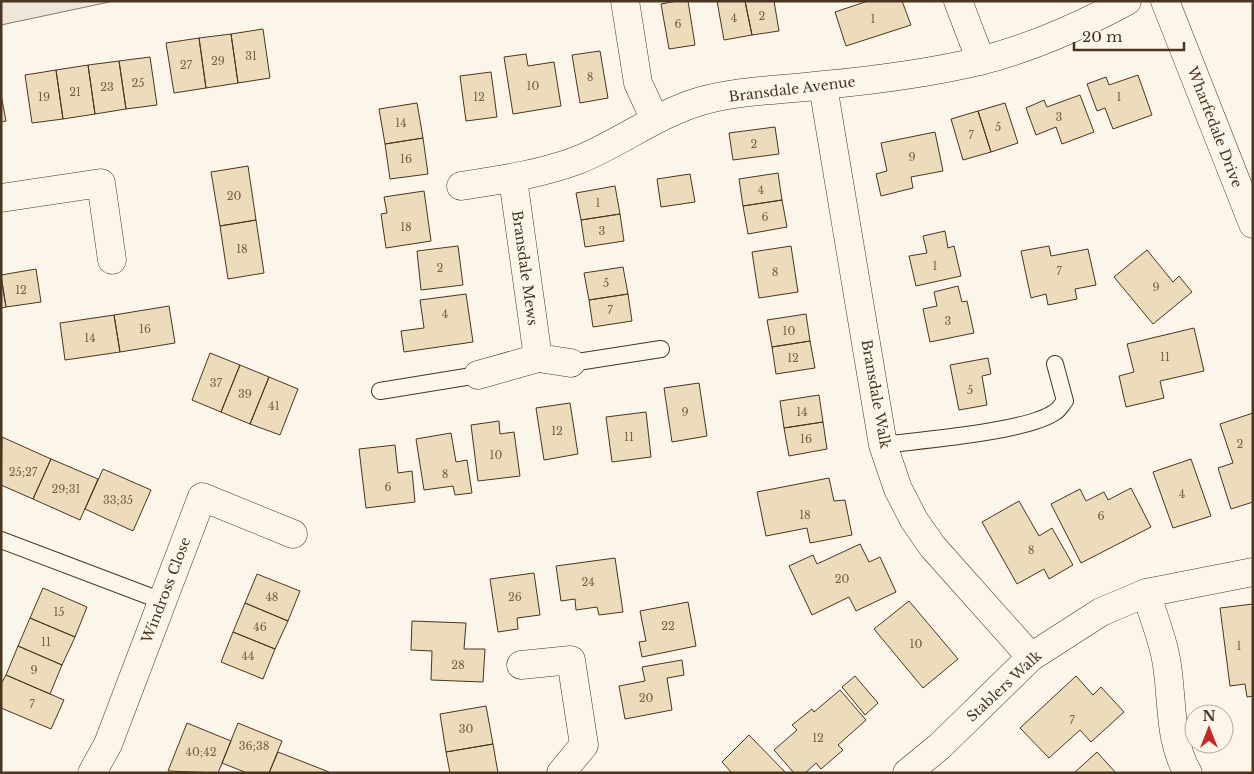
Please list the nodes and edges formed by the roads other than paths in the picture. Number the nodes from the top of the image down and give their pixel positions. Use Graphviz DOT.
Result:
graph roads {
  1 [pos="625,1"];
  2 [pos="958,1"];
  3 [pos="1127,1"];
  4 [pos="1165,1"];
  5 [pos="981,60"];
  6 [pos="823,86"];
  7 [pos="656,120"];
  8 [pos="513,178"];
  9 [pos="461,186"];
  10 [pos="1,198"];
  11 [pos="1253,224"];
  12 [pos="112,260"];
  13 [pos="661,349"];
  14 [pos="538,358"];
  15 [pos="571,363"];
  16 [pos="1055,364"];
  17 [pos="478,376"];
  18 [pos="380,391"];
  19 [pos="883,445"];
  20 [pos="293,534"];
  21 [pos="1,540"];
  22 [pos="1253,572"];
  23 [pos="1146,593"];
  24 [pos="162,600"];
  25 [pos="1031,657"];
  26 [pos="521,665"];
  27 [pos="92,773"];
  28 [pos="561,773"];
  29 [pos="907,773"];
  30 [pos="1188,773"];
  1 -- 7 [label="street"];
  2 -- 5 [label="street"];
  3 -- 5 [label="street, Bransdale Avenue"];
  4 -- 11 [label="street, Wharfedale Drive"];
  5 -- 6 [label="street, Bransdale Avenue"];
  6 -- 7 [label="street, Bransdale Avenue"];
  6 -- 19 [label="street, Bransdale Walk"];
  7 -- 8 [label="street, Bransdale Avenue"];
  8 -- 9 [label="street, Bransdale Avenue"];
  8 -- 14 [label="street, Bransdale Mews"];
  10 -- 12 [label="street"];
  13 -- 15 [label="lane"];
  14 -- 15 [label="street"];
  14 -- 17 [label="street"];
  16 -- 19 [label="lane"];
  17 -- 18 [label="lane"];
  19 -- 25 [label="street, Bransdale Walk"];
  20 -- 24 [label="street, Windross Close"];
  21 -- 24 [label="lane"];
  22 -- 23 [label="street, Stablers Walk"];
  23 -- 25 [label="street, Stablers Walk"];
  23 -- 30 [label="street"];
  24 -- 27 [label="street, Windross Close"];
  25 -- 29 [label="street, Stablers Walk"];
  26 -- 28 [label="street"];
}
